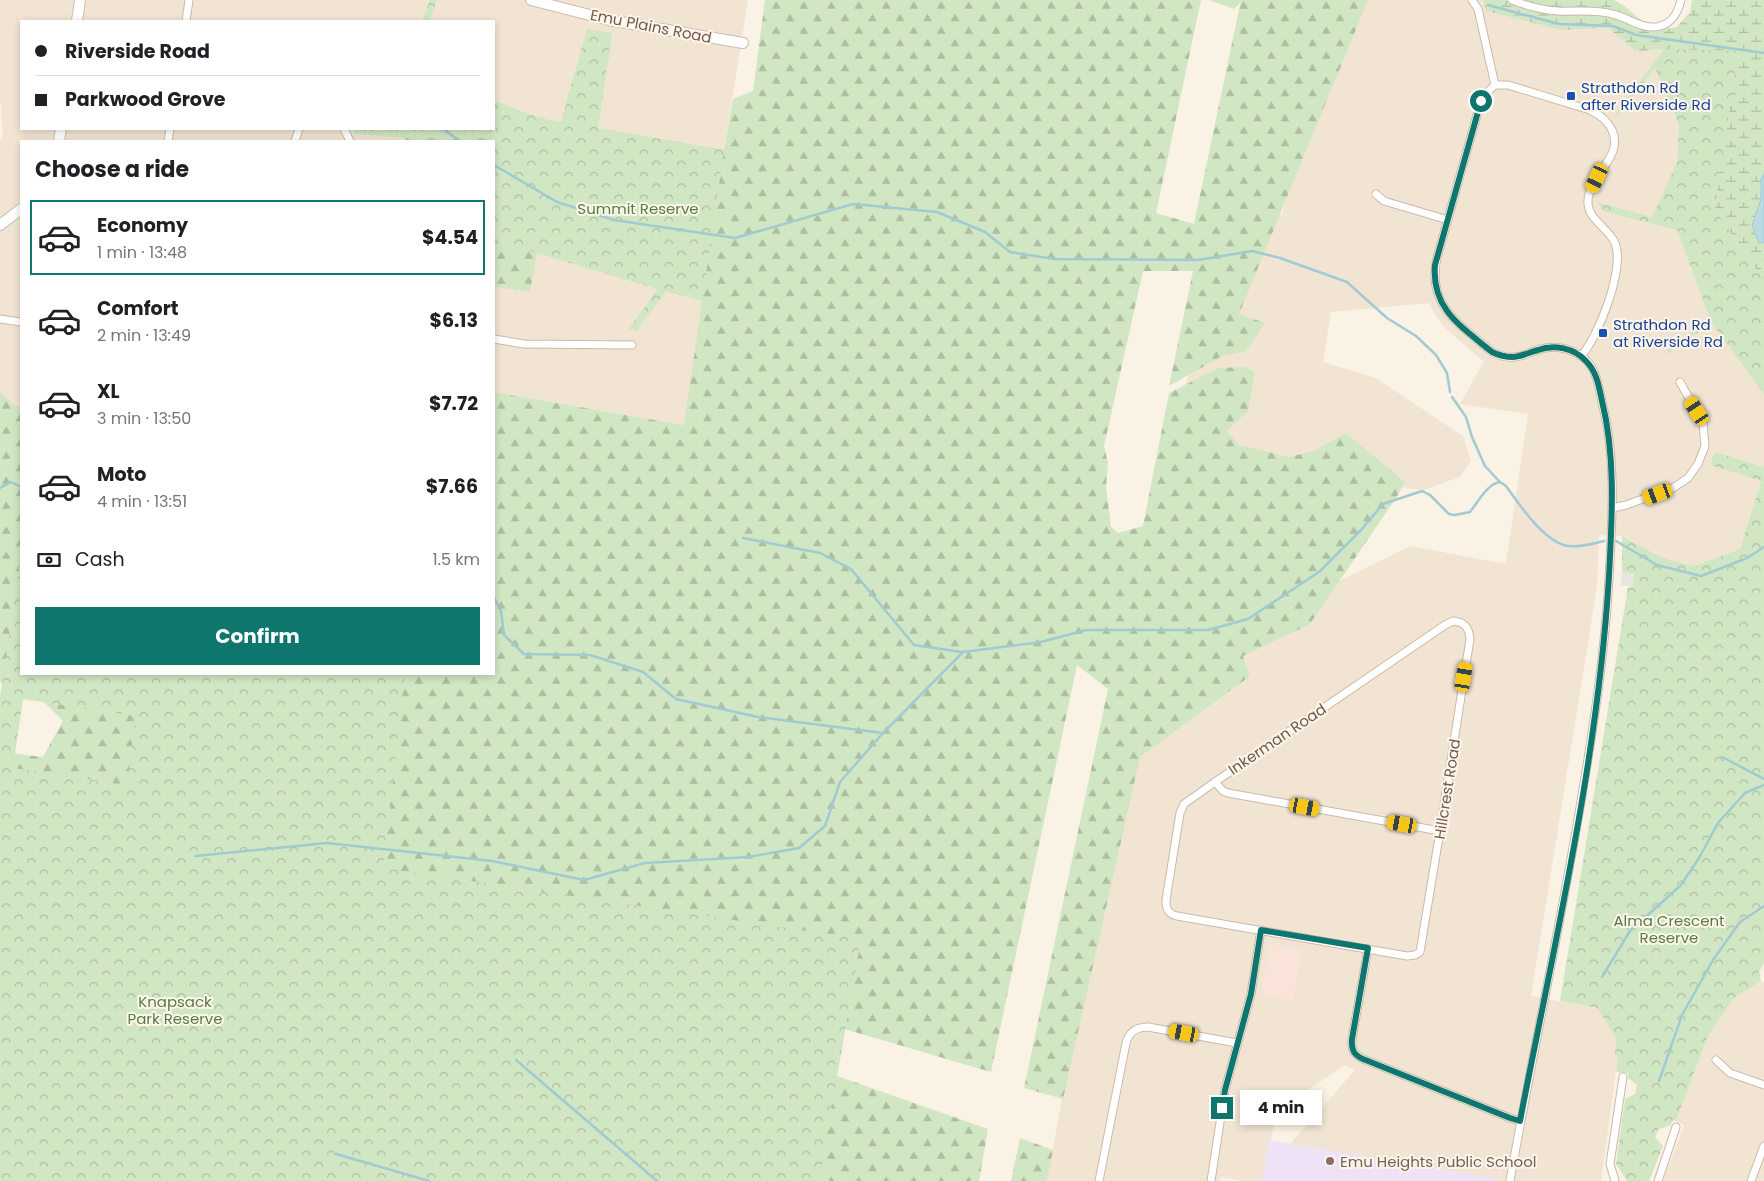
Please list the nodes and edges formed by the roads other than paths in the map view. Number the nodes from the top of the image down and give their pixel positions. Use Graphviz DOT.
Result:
graph roads {
  1 [pos="80,0"];
  2 [pos="189,0"];
  3 [pos="531,0"];
  4 [pos="1472,0"];
  5 [pos="1512,0"];
  6 [pos="1681,0"];
  7 [pos="77,20"];
  8 [pos="186,20"];
  9 [pos="743,43"];
  10 [pos="1495,85"];
  11 [pos="1376,194"];
  12 [pos="20,210"];
  13 [pos="1448,220"];
  14 [pos="0,225"];
  15 [pos="0,318"];
  16 [pos="20,322"];
  17 [pos="495,339"];
  18 [pos="632,345"];
  19 [pos="1581,356"];
  20 [pos="1680,382"];
  21 [pos="1612,508"];
  22 [pos="1462,623"];
  23 [pos="1215,782"];
  24 [pos="1440,831"];
  25 [pos="1261,930"];
  26 [pos="1368,948"];
  27 [pos="1237,1043"];
  28 [pos="1716,1060"];
  29 [pos="1623,1077"];
  30 [pos="1764,1086"];
  31 [pos="1520,1121"];
  32 [pos="1676,1127"];
  33 [pos="1764,1146"];
  34 [pos="1099,1181"];
  35 [pos="1211,1181"];
  36 [pos="1510,1181"];
  37 [pos="1615,1181"];
  38 [pos="1658,1181"];
  39 [pos="1751,1181"];
  1 -- 7 [label="street"];
  2 -- 8 [label="street"];
  3 -- 9 [label="street, Emu Plains Road"];
  4 -- 10 [label="street"];
  5 -- 6 [label="street"];
  10 -- 13 [label="street"];
  10 -- 19 [label="street"];
  11 -- 13 [label="street"];
  12 -- 14 [label="street"];
  13 -- 19 [label="street"];
  15 -- 16 [label="street"];
  17 -- 18 [label="street"];
  19 -- 21 [label="street"];
  20 -- 21 [label="street"];
  21 -- 31 [label="street"];
  22 -- 23 [label="street, Inkerman Road"];
  22 -- 24 [label="street, Hillcrest Road"];
  23 -- 24 [label="street"];
  23 -- 25 [label="street, Inkerman Road"];
  24 -- 26 [label="street, Hillcrest Road"];
  25 -- 26 [label="street"];
  25 -- 27 [label="street"];
  26 -- 31 [label="street"];
  27 -- 34 [label="street"];
  27 -- 35 [label="street"];
  28 -- 30 [label="street"];
  29 -- 37 [label="street"];
  31 -- 36 [label="street"];
  32 -- 38 [label="street"];
  33 -- 39 [label="street"];
}
